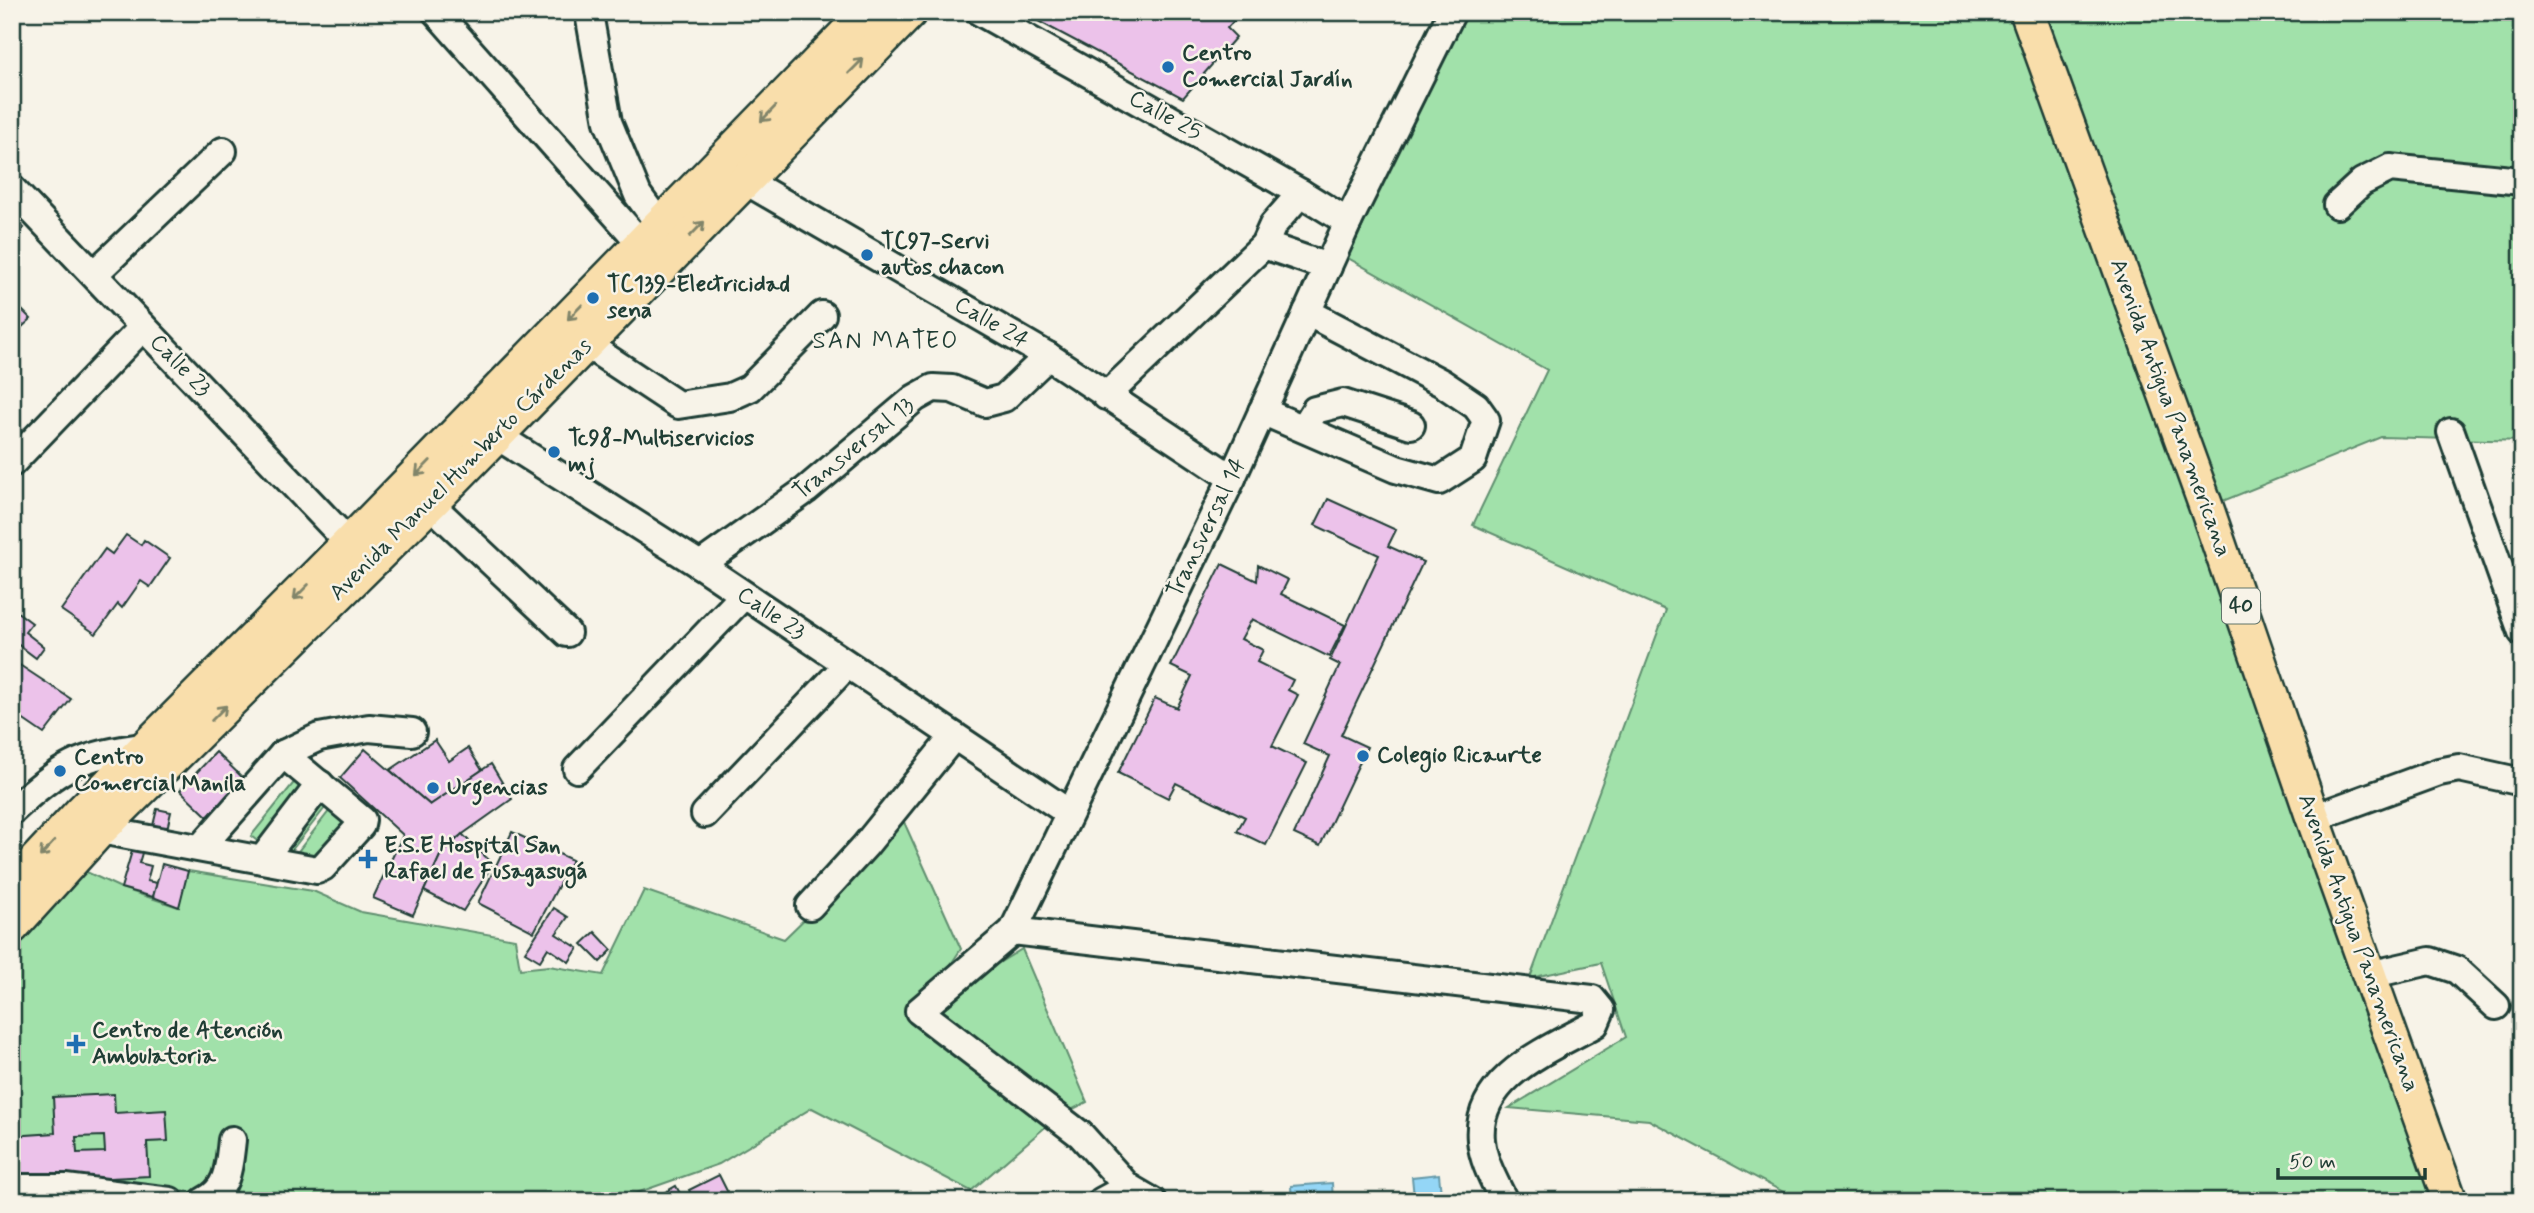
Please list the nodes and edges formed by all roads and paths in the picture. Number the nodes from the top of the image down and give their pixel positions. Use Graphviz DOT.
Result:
graph roads {
  1 [pos="436,12"];
  2 [pos="867,12"];
  3 [pos="909,12"];
  4 [pos="980,12"];
  5 [pos="1452,12"];
  6 [pos="2027,12"];
  7 [pos="590,19"];
  8 [pos="223,151"];
  9 [pos="744,180"];
  10 [pos="2522,181"];
  11 [pos="12,189"];
  12 [pos="1301,193"];
  13 [pos="2337,205"];
  14 [pos="1348,222"];
  15 [pos="654,245"];
  16 [pos="1264,246"];
  17 [pos="1328,267"];
  18 [pos="94,274"];
  19 [pos="1307,312"];
  20 [pos="822,315"];
  21 [pos="143,327"];
  22 [pos="586,344"];
  23 [pos="1048,356"];
  24 [pos="1107,396"];
  25 [pos="1262,411"];
  26 [pos="1411,425"];
  27 [pos="483,427"];
  28 [pos="1304,428"];
  29 [pos="2451,432"];
  30 [pos="12,463"];
  31 [pos="1232,478"];
  32 [pos="430,504"];
  33 [pos="349,544"];
  34 [pos="700,565"];
  35 [pos="743,596"];
  36 [pos="2516,599"];
  37 [pos="2522,632"];
  38 [pos="567,633"];
  39 [pos="847,664"];
  40 [pos="412,732"];
  41 [pos="954,736"];
  42 [pos="146,747"];
  43 [pos="282,754"];
  44 [pos="577,769"];
  45 [pos="2522,782"];
  46 [pos="320,784"];
  47 [pos="12,811"];
  48 [pos="1069,813"];
  49 [pos="705,814"];
  50 [pos="2314,818"];
  51 [pos="90,822"];
  52 [pos="201,847"];
  53 [pos="262,860"];
  54 [pos="12,886"];
  55 [pos="810,906"];
  56 [pos="12,927"];
  57 [pos="1013,931"];
  58 [pos="2370,975"];
  59 [pos="2496,1006"];
  60 [pos="232,1140"];
  61 [pos="1128,1186"];
  62 [pos="12,1188"];
  63 [pos="170,1201"];
  64 [pos="204,1201"];
  65 [pos="1102,1201"];
  66 [pos="1152,1201"];
  67 [pos="1504,1201"];
  68 [pos="2450,1201"];
  1 -- 15 [label="street"];
  2 -- 15 [label="main road, Avenida Manuel Humberto Cárdenas, one-way"];
  9 -- 3 [label="main road, Avenida Manuel Humberto Cárdenas, one-way"];
  4 -- 12 [label="street, Calle 25"];
  5 -- 14 [label="street, Transversal 14"];
  6 -- 50 [label="main road, Avenida Antigua Panamericana / 40"];
  7 -- 15 [label="street"];
  8 -- 18 [label="street"];
  15 -- 9 [label="main road, Avenida Manuel Humberto Cárdenas, one-way"];
  9 -- 23 [label="street, Calle 24"];
  10 -- 13 [label="street"];
  11 -- 18 [label="street, Calle 23"];
  12 -- 14 [label="street, Calle 25"];
  12 -- 16 [label="street"];
  14 -- 17 [label="street, Transversal 14"];
  15 -- 22 [label="main road, Avenida Manuel Humberto Cárdenas"];
  15 -- 27 [label="main road, Avenida Manuel Humberto Cárdenas, one-way"];
  16 -- 17 [label="street"];
  16 -- 24 [label="street"];
  17 -- 19 [label="street, Transversal 14"];
  18 -- 21 [label="street, Calle 23"];
  19 -- 25 [label="street, Transversal 14"];
  19 -- 28 [label="street"];
  20 -- 22 [label="street"];
  21 -- 30 [label="street"];
  21 -- 33 [label="street, Calle 23"];
  22 -- 27 [label="main road, Avenida Manuel Humberto Cárdenas"];
  23 -- 24 [label="street, Calle 24"];
  23 -- 34 [label="street, Transversal 13"];
  24 -- 31 [label="street, Calle 24"];
  25 -- 28 [label="street"];
  25 -- 31 [label="street, Transversal 14"];
  26 -- 28 [label="street"];
  27 -- 32 [label="main road, Avenida Manuel Humberto Cárdenas"];
  27 -- 33 [label="main road, Avenida Manuel Humberto Cárdenas, one-way"];
  27 -- 34 [label="street, Calle 23"];
  29 -- 36 [label="street"];
  31 -- 48 [label="street, Transversal 14"];
  32 -- 38 [label="street"];
  51 -- 32 [label="main road, Avenida Manuel Humberto Cárdenas, one-way"];
  33 -- 42 [label="main road, Avenida Manuel Humberto Cárdenas, one-way"];
  34 -- 35 [label="street, Calle 23"];
  35 -- 39 [label="street, Calle 23"];
  35 -- 44 [label="street"];
  36 -- 37 [label="street"];
  39 -- 41 [label="street, Calle 23"];
  39 -- 49 [label="street"];
  40 -- 43 [label="street"];
  41 -- 48 [label="street, Calle 23"];
  41 -- 55 [label="street"];
  42 -- 47 [label="street"];
  42 -- 51 [label="main road, Avenida Manuel Humberto Cárdenas"];
  43 -- 46 [label="street"];
  43 -- 52 [label="street"];
  45 -- 50 [label="street"];
  46 -- 53 [label="street"];
  46 -- 53 [label="street"];
  48 -- 57 [label="street, Transversal 14"];
  50 -- 58 [label="main road, Avenida Antigua Panamericana / 40"];
  51 -- 52 [label="street"];
  51 -- 54 [label="main road, Avenida Manuel Humberto Cárdenas, one-way"];
  51 -- 56 [label="main road, Avenida Manuel Humberto Cárdenas"];
  52 -- 53 [label="street"];
  57 -- 61 [label="street, Transversal 14"];
  57 -- 67 [label="street"];
  58 -- 59 [label="street"];
  58 -- 68 [label="main road, Avenida Antigua Panamericana / 40"];
  60 -- 64 [label="street"];
  61 -- 65 [label="street"];
  61 -- 66 [label="street"];
  62 -- 63 [label="street"];
}
